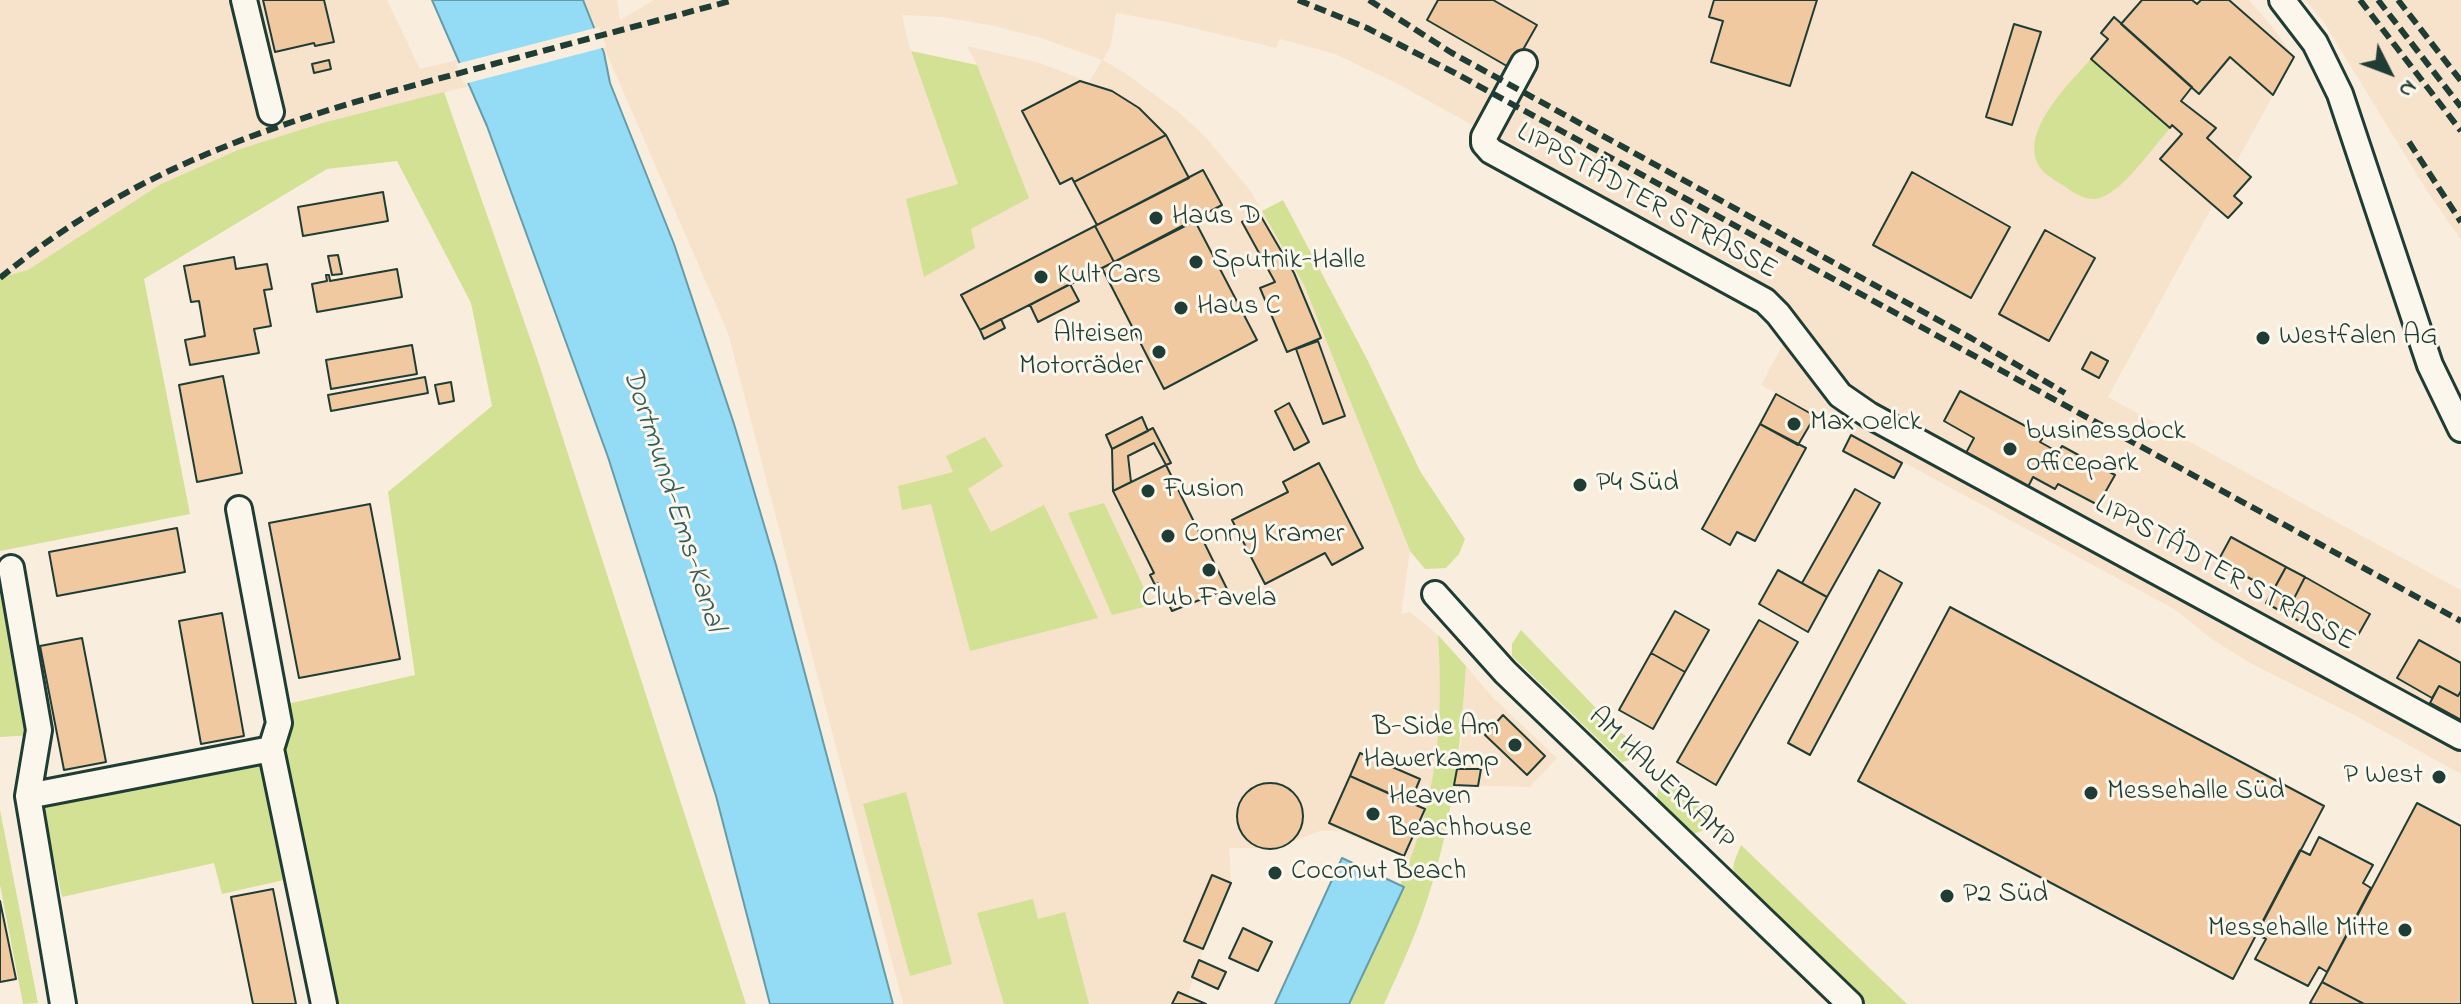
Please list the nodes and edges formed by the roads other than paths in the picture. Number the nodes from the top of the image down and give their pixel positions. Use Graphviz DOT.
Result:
graph roads {
  1 [pos="244,0"];
  2 [pos="2282,0"];
  3 [pos="1524,63"];
  4 [pos="271,112"];
  5 [pos="2461,429"];
  6 [pos="239,509"];
  7 [pos="11,568"];
  8 [pos="1435,594"];
  9 [pos="2461,737"];
  10 [pos="271,749"];
  11 [pos="28,796"];
  12 [pos="63,1004"];
  13 [pos="324,1004"];
  14 [pos="1850,1004"];
  1 -- 4 [label="street"];
  2 -- 5 [label="street"];
  3 -- 9 [label="street, LIPPSTÄDTER STRASSE"];
  6 -- 10 [label="street"];
  7 -- 11 [label="street"];
  8 -- 14 [label="street, AM HAWERKAMP"];
  10 -- 11 [label="street"];
  10 -- 13 [label="street"];
  11 -- 12 [label="street"];
}
